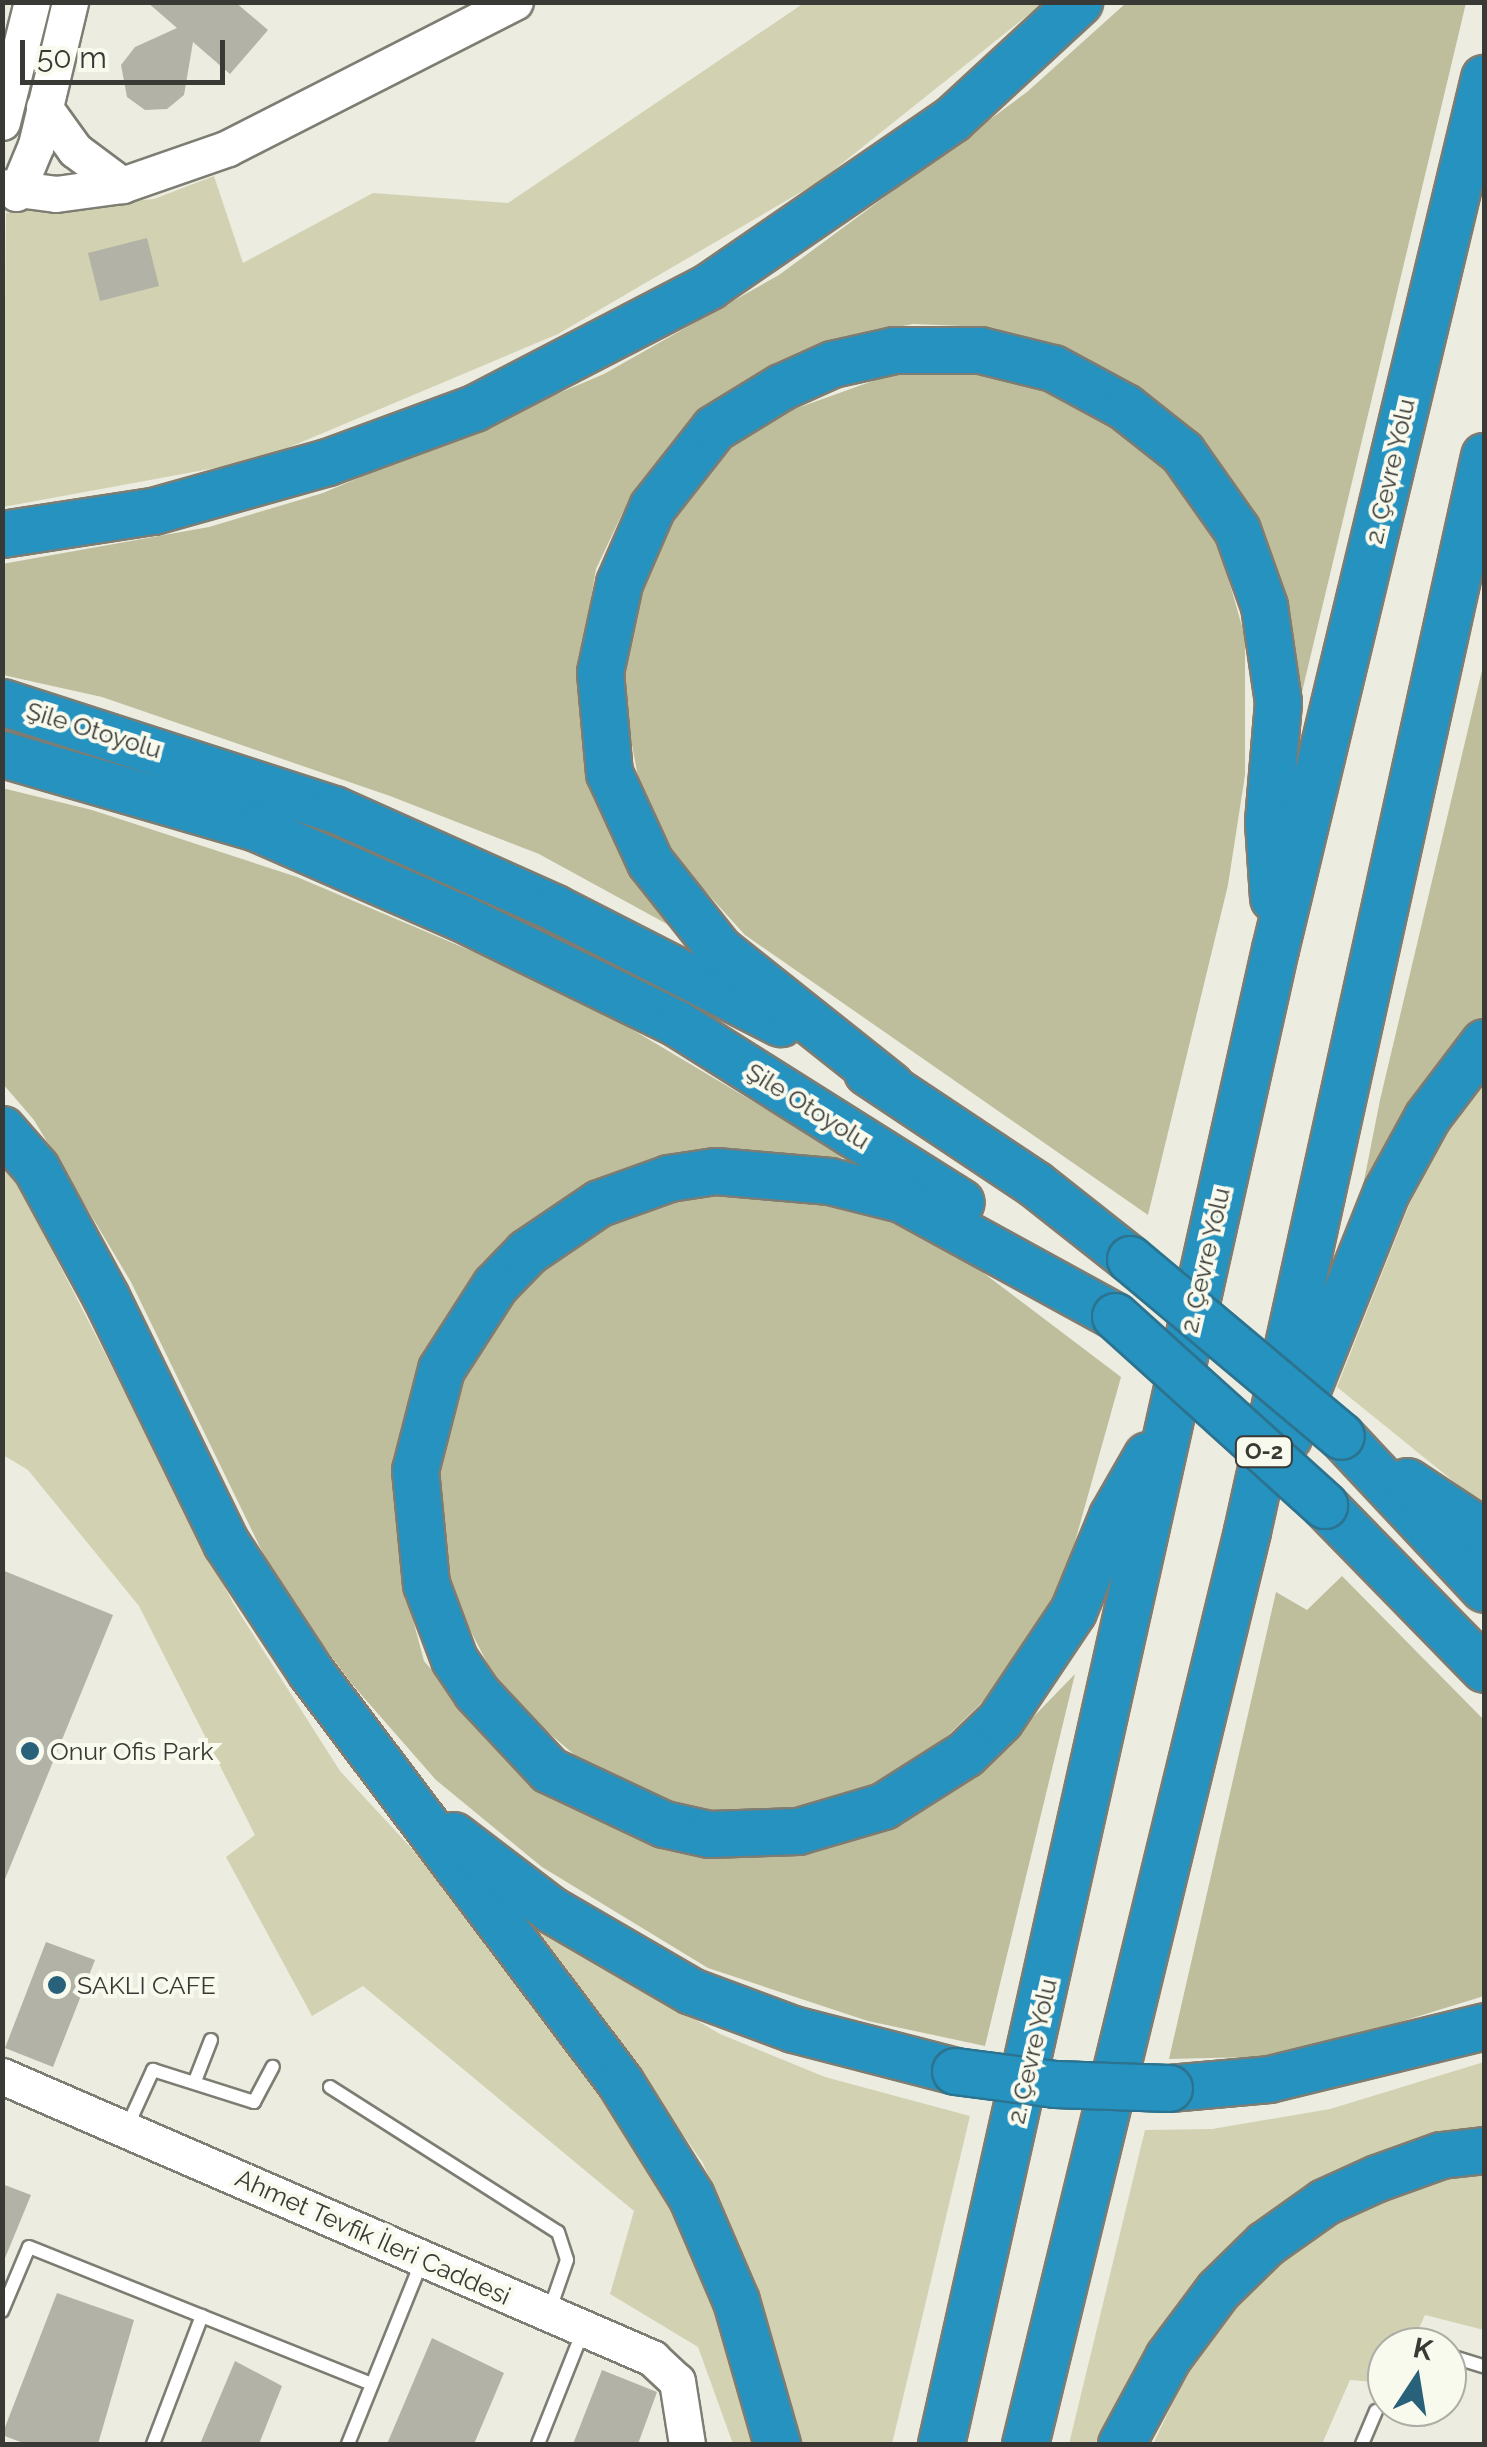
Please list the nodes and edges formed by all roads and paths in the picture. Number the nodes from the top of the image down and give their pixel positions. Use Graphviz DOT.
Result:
graph roads {
  1 [pos="32,2"];
  2 [pos="70,2"];
  3 [pos="514,2"];
  4 [pos="1079,2"];
  5 [pos="1484,78"];
  6 [pos="44,106"];
  7 [pos="2,122"];
  8 [pos="2,156"];
  9 [pos="122,185"];
  10 [pos="7,193"];
  11 [pos="1484,456"];
  12 [pos="2,534"];
  13 [pos="2,702"];
  14 [pos="2,754"];
  15 [pos="1276,949"];
  16 [pos="1484,1042"];
  17 [pos="890,1085"];
  18 [pos="2,1129"];
  19 [pos="1115,1316"];
  20 [pos="1168,1418"];
  21 [pos="1341,1436"];
  22 [pos="1247,1531"];
  23 [pos="1484,1532"];
  24 [pos="1484,1589"];
  25 [pos="1484,1668"];
  26 [pos="422,1814"];
  27 [pos="1484,2026"];
  28 [pos="211,2040"];
  29 [pos="273,2068"];
  30 [pos="2,2076"];
  31 [pos="195,2082"];
  32 [pos="330,2088"];
  33 [pos="126,2129"];
  34 [pos="1484,2150"];
  35 [pos="423,2258"];
  36 [pos="2,2311"];
  37 [pos="548,2313"];
  38 [pos="202,2316"];
  39 [pos="584,2329"];
  40 [pos="372,2384"];
  41 [pos="153,2444"];
  42 [pos="348,2444"];
  43 [pos="538,2444"];
  44 [pos="687,2444"];
  45 [pos="777,2444"];
  46 [pos="941,2444"];
  47 [pos="1026,2444"];
  48 [pos="1121,2444"];
  1 -- 7 [label="street"];
  2 -- 6 [label="street"];
  3 -- 9 [label="street"];
  4 -- 12 [label="highway"];
  5 -- 15 [label="highway, 2. Çevre Yolu"];
  6 -- 9 [label="street"];
  6 -- 10 [label="street"];
  8 -- 10 [label="street"];
  9 -- 10 [label="street"];
  11 -- 22 [label="highway, O-2"];
  13 -- 17 [label="highway, Şile Otoyolu"];
  14 -- 19 [label="highway, Şile Otoyolu"];
  15 -- 17 [label="highway"];
  15 -- 20 [label="highway, 2. Çevre Yolu"];
  16 -- 22 [label="highway"];
  17 -- 21 [label="highway, Şile Otoyolu, bridge"];
  18 -- 26 [label="highway"];
  19 -- 20 [label="highway"];
  19 -- 25 [label="highway, Şile Otoyolu, bridge"];
  20 -- 46 [label="highway, 2. Çevre Yolu"];
  21 -- 23 [label="highway"];
  21 -- 24 [label="highway, Şile Otoyolu"];
  22 -- 47 [label="highway, O-2"];
  26 -- 27 [label="highway, bridge"];
  26 -- 45 [label="highway"];
  28 -- 31 [label="lane"];
  29 -- 31 [label="lane"];
  30 -- 33 [label="street, Ahmet Tevfik İleri Caddesi"];
  31 -- 33 [label="lane"];
  32 -- 37 [label="lane"];
  33 -- 35 [label="street, Ahmet Tevfik İleri Caddesi"];
  34 -- 48 [label="highway"];
  35 -- 37 [label="street, Ahmet Tevfik İleri Caddesi"];
  35 -- 40 [label="lane"];
  36 -- 38 [label="lane"];
  37 -- 39 [label="street, Ahmet Tevfik İleri Caddesi"];
  38 -- 40 [label="lane"];
  38 -- 41 [label="lane"];
  39 -- 43 [label="lane"];
  39 -- 44 [label="street, Ahmet Tevfik İleri Caddesi"];
  40 -- 42 [label="lane"];
}
